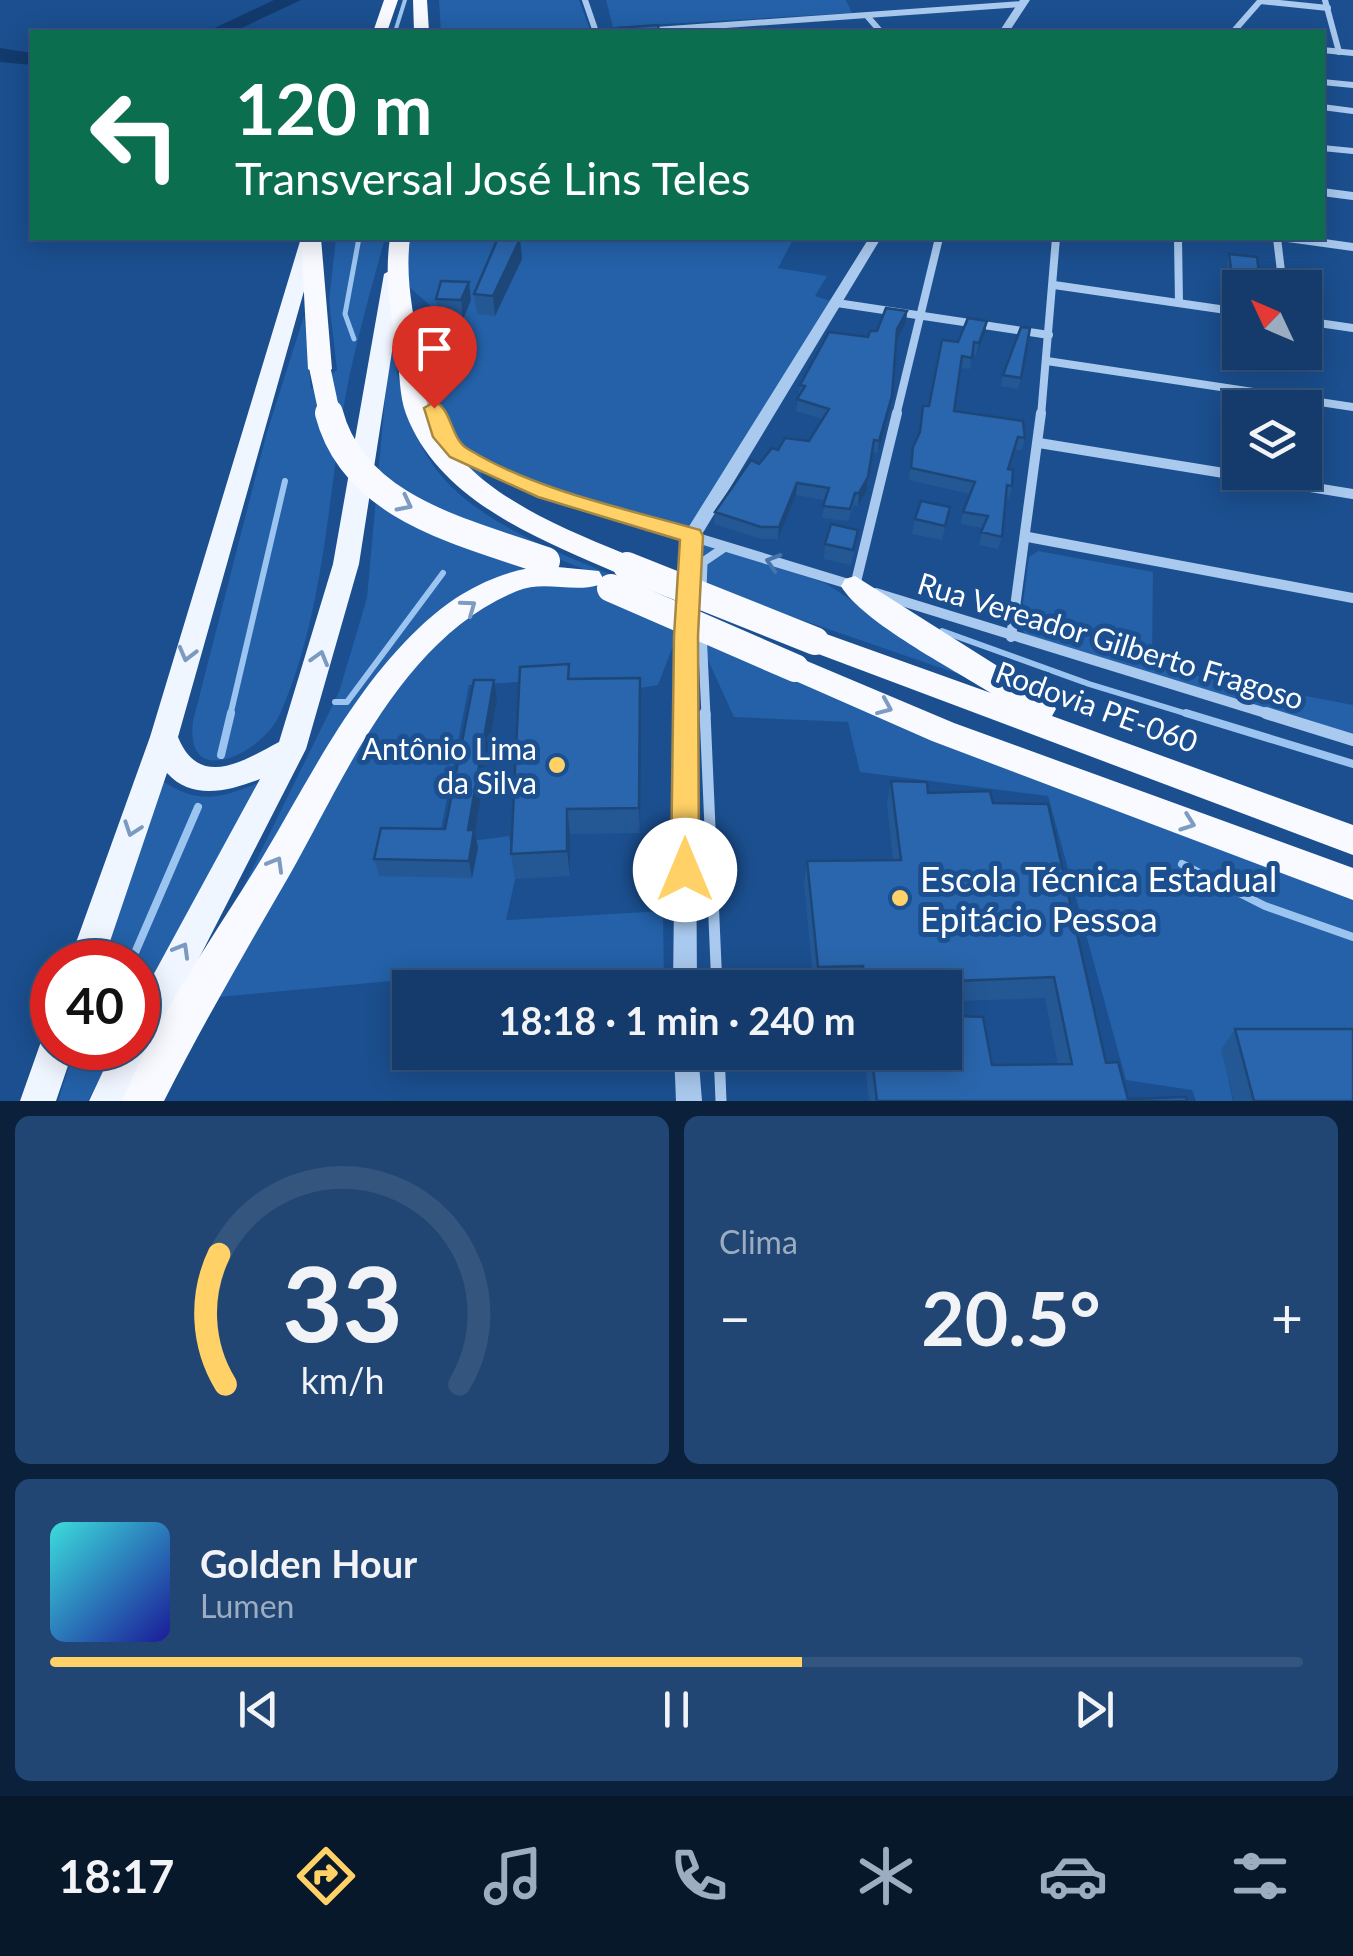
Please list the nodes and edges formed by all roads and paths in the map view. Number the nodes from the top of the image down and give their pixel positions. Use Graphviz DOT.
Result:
graph roads {
  1 [pos="391,0"];
  2 [pos="420,0"];
  3 [pos="585,0"];
  4 [pos="988,0"];
  5 [pos="1260,1"];
  6 [pos="1024,2"];
  7 [pos="1326,4"];
  8 [pos="996,6"];
  9 [pos="868,18"];
  10 [pos="755,29"];
  11 [pos="381,30"];
  12 [pos="422,30"];
  13 [pos="595,30"];
  14 [pos="713,30"];
  15 [pos="879,30"];
  16 [pos="1005,30"];
  17 [pos="1235,30"];
  18 [pos="1325,50"];
  19 [pos="1339,52"];
  20 [pos="1353,53"];
  21 [pos="1325,82"];
  22 [pos="1353,85"];
  23 [pos="1325,107"];
  24 [pos="1353,110"];
  25 [pos="1325,148"];
  26 [pos="1353,151"];
  27 [pos="1325,192"];
  28 [pos="1353,196"];
  29 [pos="310,240"];
  30 [pos="311,240"];
  31 [pos="400,240"];
  32 [pos="875,240"];
  33 [pos="938,240"];
  34 [pos="1056,240"];
  35 [pos="1178,240"];
  36 [pos="1277,240"];
  37 [pos="1302,240"];
  38 [pos="1353,247"];
  39 [pos="1280,270"];
  40 [pos="394,274"];
  41 [pos="1054,286"];
  42 [pos="837,303"];
  43 [pos="1179,303"];
  44 [pos="1222,309"];
  45 [pos="919,317"];
  46 [pos="1322,323"];
  47 [pos="1353,328"];
  48 [pos="1049,335"];
  49 [pos="407,346"];
  50 [pos="1047,361"];
  51 [pos="1353,407"];
  52 [pos="1039,443"];
  53 [pos="1353,494"];
  54 [pos="692,536"];
  55 [pos="1028,537"];
  56 [pos="725,547"];
  57 [pos="609,578"];
  58 [pos="855,586"];
  59 [pos="1353,598"];
  60 [pos="1011,636"];
  61 [pos="164,737"];
  62 [pos="1353,740"];
  63 [pos="1092,742"];
  64 [pos="290,750"];
  65 [pos="1353,840"];
  66 [pos="1353,884"];
  67 [pos="94,940"];
  68 [pos="684,970"];
  69 [pos="715,970"];
  70 [pos="160,995"];
  71 [pos="49,1070"];
  72 [pos="122,1070"];
  73 [pos="687,1070"];
  74 [pos="720,1070"];
  75 [pos="38,1101"];
  76 [pos="107,1101"];
  77 [pos="142,1101"];
  78 [pos="689,1101"];
  79 [pos="722,1101"];
  1 -- 11 [label="highway"];
  2 -- 12 [label="highway"];
  3 -- 13 [label="street"];
  4 -- 8 [label="street"];
  5 -- 7 [label="street"];
  5 -- 17 [label="street"];
  6 -- 8 [label="street"];
  6 -- 16 [label="street"];
  7 -- 19 [label="street"];
  8 -- 9 [label="street"];
  9 -- 10 [label="street"];
  9 -- 15 [label="street"];
  10 -- 14 [label="street"];
  18 -- 19 [label="street"];
  19 -- 20 [label="street"];
  21 -- 22 [label="street"];
  23 -- 24 [label="street"];
  25 -- 26 [label="street"];
  27 -- 28 [label="street"];
  29 -- 61 [label="main road, one-way"];
  30 -- 57 [label="highway, one-way, bridge"];
  31 -- 40 [label="highway"];
  32 -- 42 [label="street"];
  33 -- 45 [label="street"];
  34 -- 41 [label="street"];
  35 -- 43 [label="street"];
  36 -- 39 [label="street"];
  37 -- 38 [label="street"];
  40 -- 49 [label="highway"];
  64 -- 40 [label="main road, one-way"];
  41 -- 43 [label="street"];
  41 -- 48 [label="street"];
  42 -- 45 [label="street"];
  42 -- 54 [label="street"];
  43 -- 44 [label="street"];
  45 -- 48 [label="street"];
  45 -- 58 [label="street"];
  46 -- 47 [label="street"];
  48 -- 50 [label="street"];
  49 -- 54 [label="street, Rua Vereador Gilberto Fragoso"];
  49 -- 57 [label="highway"];
  50 -- 51 [label="street"];
  50 -- 52 [label="street"];
  52 -- 53 [label="street"];
  52 -- 55 [label="street"];
  54 -- 56 [label="street, Rua Vereador Gilberto Fragoso"];
  54 -- 68 [label="street"];
  55 -- 59 [label="street"];
  55 -- 60 [label="street"];
  58 -- 56 [label="street, Rua Vereador Gilberto Fragoso, one-way"];
  56 -- 69 [label="street"];
  57 -- 63 [label="highway, Rodovia PE-060, bridge"];
  57 -- 66 [label="highway, one-way, bridge"];
  77 -- 57 [label="highway, one-way"];
  58 -- 60 [label="street, Rua Vereador Gilberto Fragoso"];
  58 -- 63 [label="highway"];
  60 -- 62 [label="street, Rua Vereador Gilberto Fragoso"];
  61 -- 64 [label="main road"];
  61 -- 67 [label="main road, one-way"];
  63 -- 65 [label="highway, Rodovia PE-060"];
  70 -- 64 [label="main road, one-way"];
  71 -- 75 [label="main road"];
  72 -- 76 [label="main road"];
  73 -- 78 [label="street"];
  74 -- 79 [label="street"];
}
